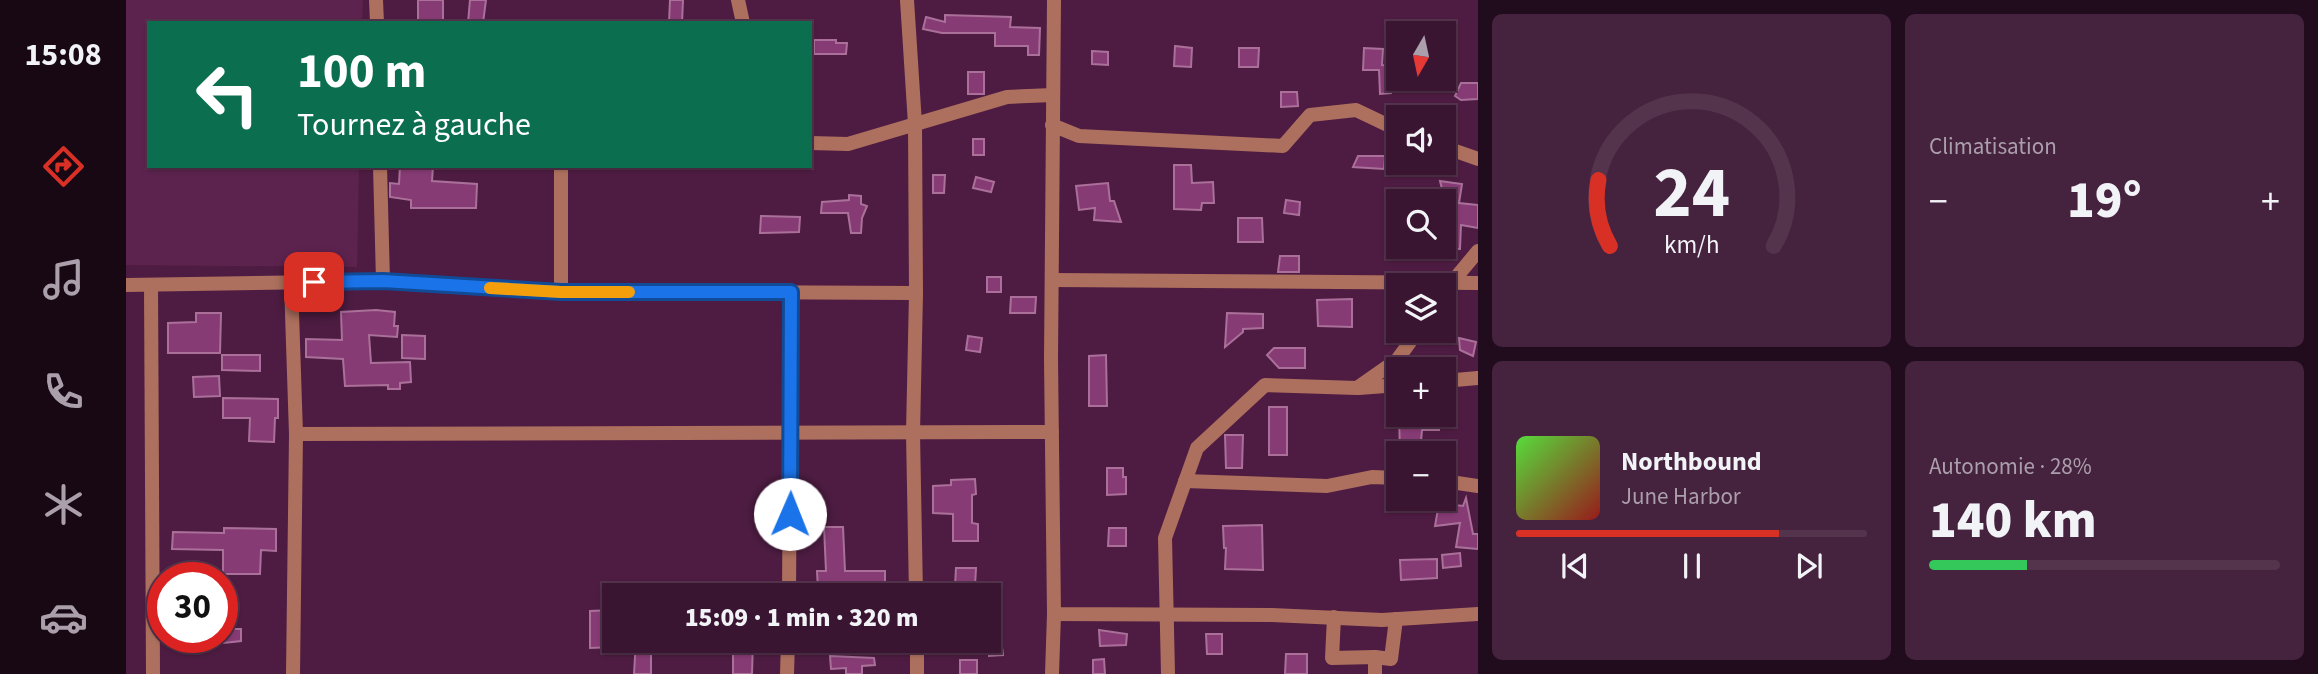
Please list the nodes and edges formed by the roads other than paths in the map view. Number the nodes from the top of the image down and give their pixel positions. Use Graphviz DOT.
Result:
graph roads {
  1 [pos="376,0"];
  2 [pos="738,0"];
  3 [pos="907,0"];
  4 [pos="1054,0"];
  5 [pos="377,21"];
  6 [pos="743,21"];
  7 [pos="1053,95"];
  8 [pos="915,124"];
  9 [pos="1386,124"];
  10 [pos="1052,125"];
  11 [pos="812,143"];
  12 [pos="1456,151"];
  13 [pos="1478,159"];
  14 [pos="380,168"];
  15 [pos="561,168"];
  16 [pos="1478,251"];
  17 [pos="1456,277"];
  18 [pos="1052,280"];
  19 [pos="383,281"];
  20 [pos="291,283"];
  21 [pos="1478,283"];
  22 [pos="126,285"];
  23 [pos="151,285"];
  24 [pos="1386,287"];
  25 [pos="1456,287"];
  26 [pos="561,292"];
  27 [pos="791,292"];
  28 [pos="916,293"];
  29 [pos="1409,343"];
  30 [pos="1478,378"];
  31 [pos="1456,380"];
  32 [pos="1386,386"];
  33 [pos="1357,388"];
  34 [pos="1052,432"];
  35 [pos="791,433"];
  36 [pos="913,433"];
  37 [pos="296,434"];
  38 [pos="1386,478"];
  39 [pos="1185,481"];
  40 [pos="1456,483"];
  41 [pos="1478,486"];
  42 [pos="789,583"];
  43 [pos="916,583"];
  44 [pos="1167,613"];
  45 [pos="1054,614"];
  46 [pos="1478,614"];
  47 [pos="1334,617"];
  48 [pos="1396,619"];
  49 [pos="788,653"];
  50 [pos="917,653"];
  51 [pos="1375,657"];
  52 [pos="153,674"];
  53 [pos="293,674"];
  54 [pos="787,674"];
  55 [pos="917,674"];
  56 [pos="1052,674"];
  57 [pos="1168,674"];
  58 [pos="1375,674"];
  1 -- 5 [label="street"];
  2 -- 6 [label="street"];
  3 -- 8 [label="street"];
  4 -- 7 [label="street"];
  7 -- 8 [label="street"];
  7 -- 10 [label="street"];
  8 -- 11 [label="street"];
  8 -- 28 [label="street"];
  9 -- 10 [label="street"];
  10 -- 18 [label="street"];
  12 -- 13 [label="street"];
  14 -- 19 [label="street"];
  15 -- 26 [label="street"];
  16 -- 17 [label="street"];
  18 -- 24 [label="street"];
  18 -- 34 [label="street"];
  19 -- 20 [label="street"];
  19 -- 26 [label="street"];
  20 -- 23 [label="street"];
  20 -- 37 [label="street"];
  21 -- 25 [label="street"];
  22 -- 23 [label="street"];
  23 -- 52 [label="street"];
  26 -- 27 [label="street"];
  27 -- 28 [label="street"];
  27 -- 35 [label="street"];
  28 -- 36 [label="street"];
  29 -- 33 [label="street"];
  30 -- 31 [label="street"];
  32 -- 33 [label="street"];
  33 -- 39 [label="street"];
  34 -- 36 [label="street"];
  34 -- 45 [label="street"];
  35 -- 36 [label="street"];
  35 -- 37 [label="street"];
  35 -- 42 [label="street"];
  36 -- 43 [label="street"];
  37 -- 53 [label="street"];
  38 -- 39 [label="street"];
  39 -- 44 [label="street"];
  40 -- 41 [label="street"];
  44 -- 45 [label="street"];
  44 -- 47 [label="street"];
  44 -- 57 [label="street"];
  45 -- 56 [label="street"];
  46 -- 48 [label="street"];
  47 -- 48 [label="street"];
  47 -- 51 [label="street"];
  48 -- 51 [label="street"];
  49 -- 54 [label="street"];
  50 -- 55 [label="street"];
  51 -- 58 [label="street"];
}
